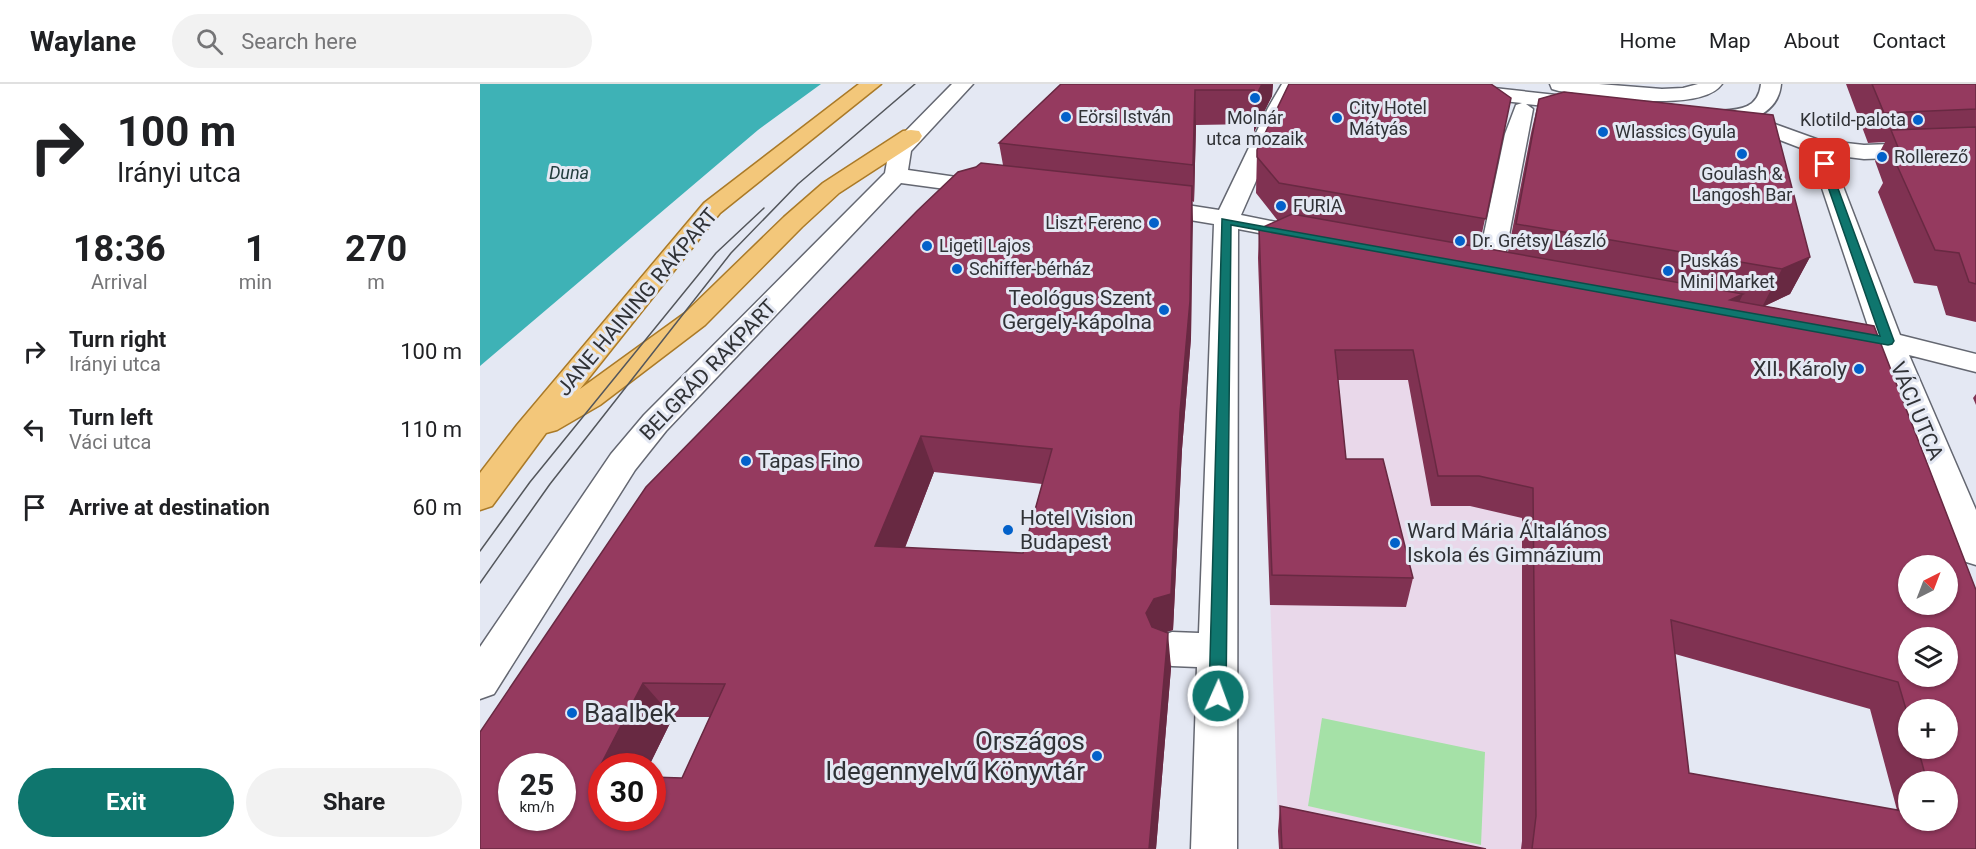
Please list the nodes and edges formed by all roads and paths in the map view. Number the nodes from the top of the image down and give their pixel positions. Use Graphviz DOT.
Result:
graph roads {
  1 [pos="871,84"];
  2 [pos="963,84"];
  3 [pos="1292,84"];
  4 [pos="1403,84"];
  5 [pos="1554,84"];
  6 [pos="1712,84"];
  7 [pos="1771,84"];
  8 [pos="1523,103"];
  9 [pos="1772,129"];
  10 [pos="911,136"];
  11 [pos="1976,148"];
  12 [pos="1820,155"];
  13 [pos="896,175"];
  14 [pos="1009,190"];
  15 [pos="1125,204"];
  16 [pos="1226,221"];
  17 [pos="1329,239"];
  18 [pos="1490,267"];
  19 [pos="1809,326"];
  20 [pos="1888,341"];
  21 [pos="1976,363"];
  22 [pos="528,433"];
  23 [pos="480,497"];
  24 [pos="1976,551"];
  25 [pos="1172,649"];
  26 [pos="1219,651"];
  27 [pos="480,681"];
  28 [pos="1214,849"];
  1 -- 22 [label="main road, JANE HAINING RAKPART"];
  2 -- 10 [label="street"];
  3 -- 16 [label="street"];
  4 -- 8 [label="street"];
  5 -- 6 [label="street"];
  7 -- 8 [label="street"];
  8 -- 18 [label="street"];
  9 -- 12 [label="street"];
  10 -- 13 [label="street"];
  10 -- 22 [label="main road"];
  11 -- 12 [label="street"];
  12 -- 20 [label="street, VÁCI UTCA"];
  13 -- 14 [label="street"];
  13 -- 27 [label="street, BELGRÁD RAKPART"];
  15 -- 16 [label="street"];
  16 -- 17 [label="street"];
  16 -- 26 [label="street"];
  19 -- 20 [label="street"];
  20 -- 21 [label="street"];
  20 -- 24 [label="street, VÁCI UTCA"];
  22 -- 23 [label="main road, JANE HAINING RAKPART"];
  25 -- 26 [label="street"];
  26 -- 28 [label="street"];
}
